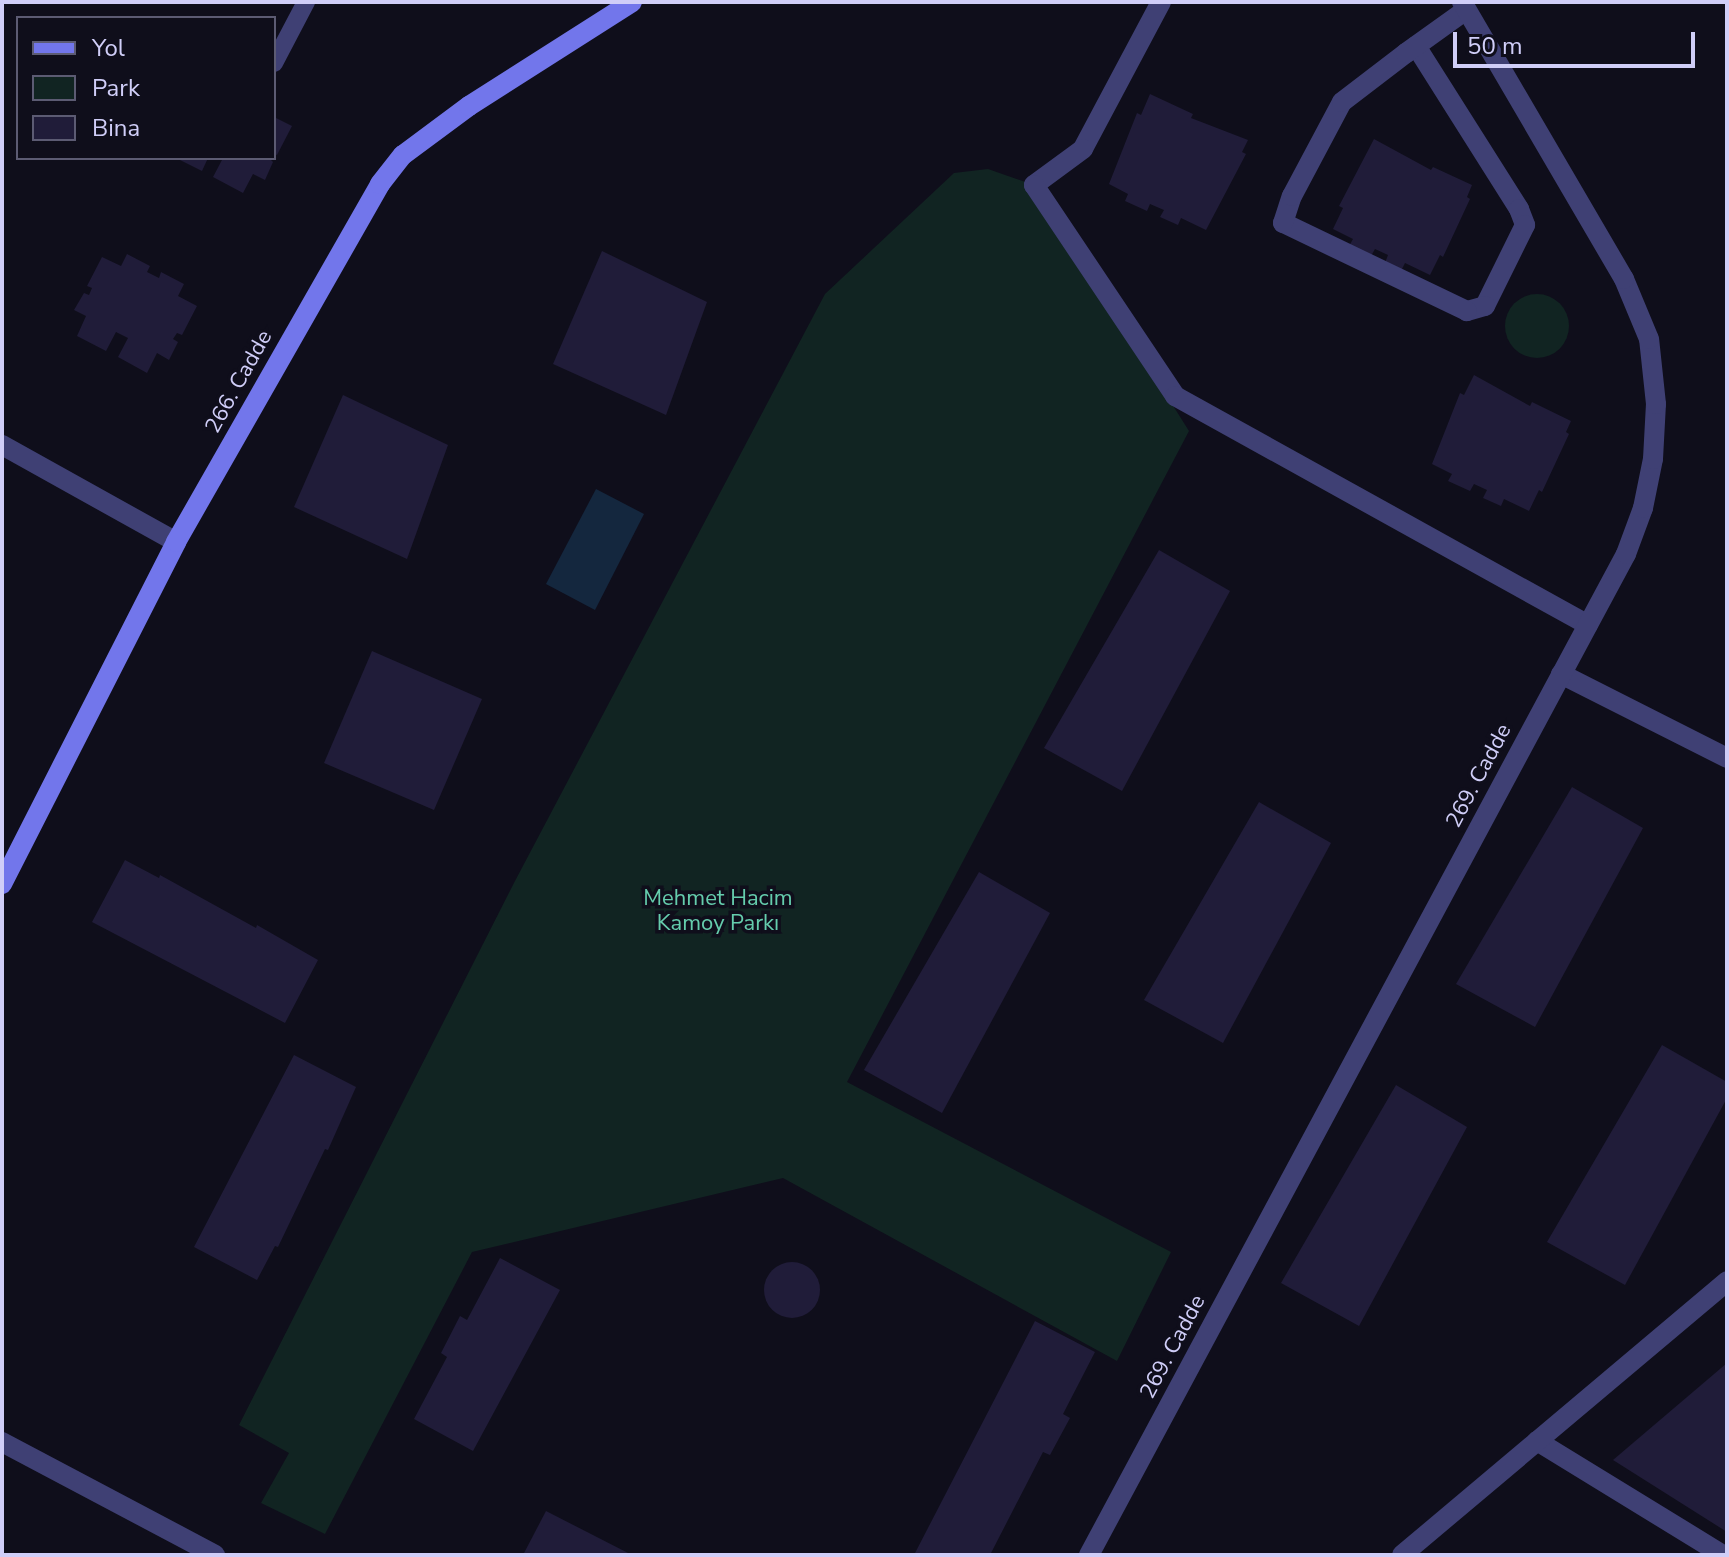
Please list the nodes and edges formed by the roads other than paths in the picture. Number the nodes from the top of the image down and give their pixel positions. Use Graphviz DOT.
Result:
graph roads {
  1 [pos="306,2"];
  2 [pos="632,2"];
  3 [pos="1161,2"];
  4 [pos="1464,6"];
  5 [pos="1416,46"];
  6 [pos="276,59"];
  7 [pos="2,445"];
  8 [pos="176,542"];
  9 [pos="1588,625"];
  10 [pos="1561,674"];
  11 [pos="1727,758"];
  12 [pos="2,884"];
  13 [pos="1727,1281"];
  14 [pos="1537,1441"];
  15 [pos="2,1442"];
  16 [pos="215,1555"];
  17 [pos="1089,1555"];
  18 [pos="1402,1555"];
  19 [pos="1723,1555"];
  1 -- 6 [label="lane"];
  2 -- 8 [label="main road, 266. Cadde"];
  3 -- 9 [label="street"];
  4 -- 5 [label="street"];
  4 -- 9 [label="street, 269. Cadde"];
  5 -- 5 [label="street"];
  7 -- 8 [label="street"];
  8 -- 12 [label="main road, 266. Cadde"];
  9 -- 10 [label="street, 269. Cadde"];
  10 -- 11 [label="street"];
  10 -- 17 [label="street, 269. Cadde"];
  13 -- 14 [label="street"];
  14 -- 18 [label="street"];
  14 -- 19 [label="street"];
  15 -- 16 [label="street"];
}
